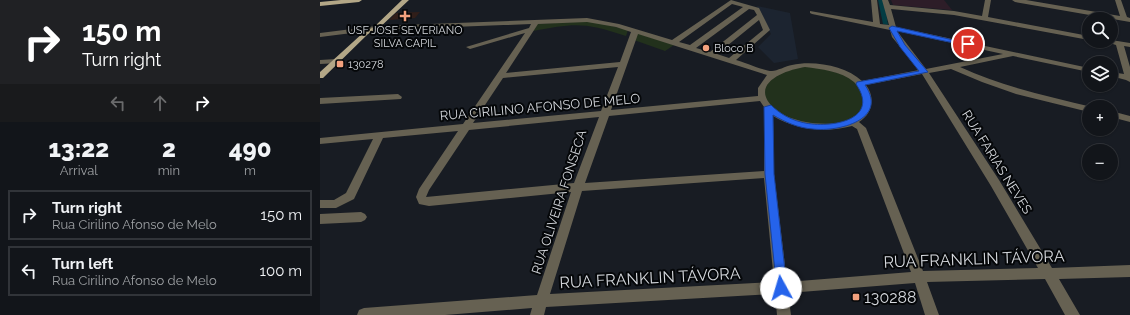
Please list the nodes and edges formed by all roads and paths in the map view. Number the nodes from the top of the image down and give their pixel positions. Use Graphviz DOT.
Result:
graph roads {
  1 [pos="359,0"];
  2 [pos="399,0"];
  3 [pos="406,0"];
  4 [pos="874,0"];
  5 [pos="988,0"];
  6 [pos="1015,0"];
  7 [pos="1118,0"];
  8 [pos="886,3"];
  9 [pos="320,4"];
  10 [pos="1055,4"];
  11 [pos="748,6"];
  12 [pos="758,12"];
  13 [pos="812,12"];
  14 [pos="985,18"];
  15 [pos="1127,19"];
  16 [pos="534,25"];
  17 [pos="877,25"];
  18 [pos="376,28"];
  19 [pos="892,28"];
  20 [pos="366,31"];
  21 [pos="635,31"];
  22 [pos="320,34"];
  23 [pos="1082,37"];
  24 [pos="674,42"];
  25 [pos="1120,43"];
  26 [pos="1130,45"];
  27 [pos="470,47"];
  28 [pos="691,48"];
  29 [pos="1013,54"];
  30 [pos="711,55"];
  31 [pos="336,61"];
  32 [pos="730,61"];
  33 [pos="320,62"];
  34 [pos="623,64"];
  35 [pos="952,66"];
  36 [pos="1082,69"];
  37 [pos="924,72"];
  38 [pos="773,74"];
  39 [pos="320,76"];
  40 [pos="500,76"];
  41 [pos="1118,76"];
  42 [pos="1130,79"];
  43 [pos="860,84"];
  44 [pos="398,98"];
  45 [pos="320,101"];
  46 [pos="766,103"];
  47 [pos="1082,108"];
  48 [pos="604,115"];
  49 [pos="1118,116"];
  50 [pos="1130,119"];
  51 [pos="852,121"];
  52 [pos="466,126"];
  53 [pos="380,135"];
  54 [pos="320,141"];
  55 [pos="769,174"];
  56 [pos="578,187"];
  57 [pos="320,204"];
  58 [pos="361,217"];
  59 [pos="320,219"];
  60 [pos="1130,271"];
  61 [pos="1048,273"];
  62 [pos="919,277"];
  63 [pos="781,288"];
  64 [pos="542,301"];
  65 [pos="364,315"];
  66 [pos="537,315"];
  67 [pos="784,315"];
  68 [pos="932,315"];
  69 [pos="1073,315"];
  1 -- 9 [label="main road"];
  2 -- 20 [label="main road"];
  3 -- 18 [label="main road"];
  4 -- 17 [label="street"];
  5 -- 14 [label="street"];
  6 -- 10 [label="street"];
  7 -- 15 [label="street"];
  8 -- 14 [label="street"];
  8 -- 19 [label="street, RUA FARIAS NEVES"];
  10 -- 15 [label="street"];
  11 -- 12 [label="street"];
  11 -- 24 [label="street"];
  11 -- 28 [label="street"];
  12 -- 30 [label="street"];
  12 -- 32 [label="street"];
  13 -- 17 [label="street"];
  14 -- 23 [label="street"];
  16 -- 18 [label="street"];
  16 -- 21 [label="street"];
  16 -- 27 [label="street"];
  16 -- 40 [label="street"];
  17 -- 19 [label="street"];
  18 -- 20 [label="main road"];
  19 -- 29 [label="street"];
  19 -- 37 [label="street, RUA FARIAS NEVES"];
  20 -- 22 [label="street"];
  20 -- 31 [label="main road"];
  21 -- 24 [label="street"];
  21 -- 34 [label="street, RUA OLIVEIRA FONSECA"];
  24 -- 28 [label="street"];
  25 -- 26 [label="street"];
  25 -- 42 [label="street"];
  28 -- 30 [label="street"];
  29 -- 35 [label="street"];
  29 -- 36 [label="street"];
  30 -- 32 [label="street"];
  31 -- 33 [label="street"];
  31 -- 39 [label="main road"];
  32 -- 38 [label="street"];
  34 -- 40 [label="street"];
  34 -- 48 [label="street, RUA OLIVEIRA FONSECA"];
  35 -- 37 [label="street"];
  35 -- 47 [label="street"];
  37 -- 43 [label="street"];
  37 -- 61 [label="street, RUA FARIAS NEVES"];
  38 -- 43 [label="street"];
  38 -- 46 [label="street"];
  40 -- 52 [label="street"];
  41 -- 42 [label="street"];
  43 -- 51 [label="street"];
  44 -- 45 [label="street"];
  46 -- 48 [label="street, RUA CIRILINO AFONSO DE MELO"];
  46 -- 51 [label="street"];
  46 -- 55 [label="street"];
  48 -- 52 [label="street, RUA CIRILINO AFONSO DE MELO"];
  48 -- 56 [label="street, RUA OLIVEIRA FONSECA"];
  49 -- 50 [label="street"];
  51 -- 62 [label="street"];
  52 -- 53 [label="street, RUA CIRILINO AFONSO DE MELO"];
  52 -- 56 [label="street"];
  53 -- 54 [label="street, RUA CIRILINO AFONSO DE MELO"];
  53 -- 57 [label="street"];
  55 -- 56 [label="street"];
  55 -- 63 [label="street"];
  56 -- 64 [label="street, RUA OLIVEIRA FONSECA"];
  58 -- 59 [label="street"];
  60 -- 61 [label="street, RUA FRANKLIN TÁVORA"];
  61 -- 62 [label="street, RUA FRANKLIN TÁVORA"];
  61 -- 69 [label="street, RUA FARIAS NEVES"];
  62 -- 63 [label="street, RUA FRANKLIN TÁVORA"];
  62 -- 68 [label="street"];
  63 -- 64 [label="street, RUA FRANKLIN TÁVORA"];
  63 -- 67 [label="street"];
  64 -- 65 [label="street, RUA FRANKLIN TÁVORA"];
  64 -- 66 [label="street, RUA OLIVEIRA FONSECA"];
}
